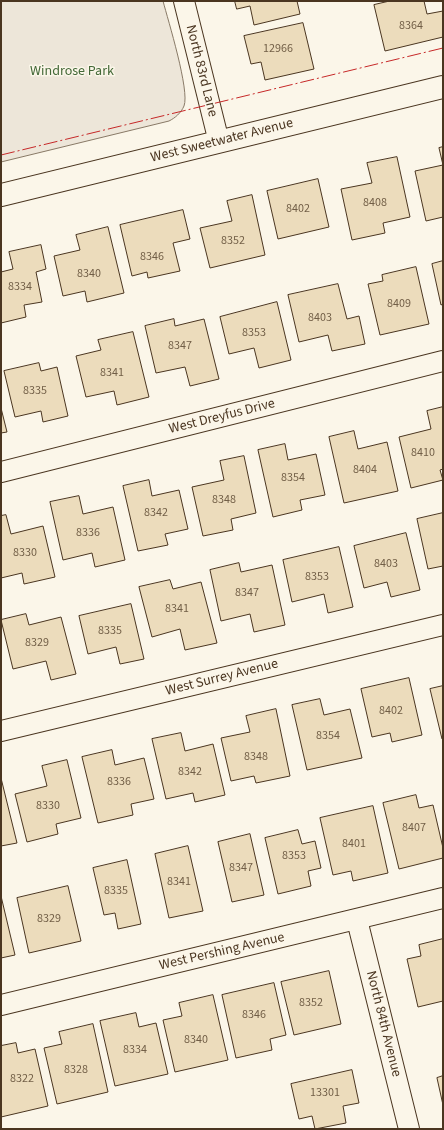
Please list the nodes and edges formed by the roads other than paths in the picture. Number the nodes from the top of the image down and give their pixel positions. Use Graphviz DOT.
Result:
graph roads {
  1 [pos="184,1"];
  2 [pos="443,87"];
  3 [pos="219,142"];
  4 [pos="1,195"];
  5 [pos="443,361"];
  6 [pos="1,472"];
  7 [pos="443,625"];
  8 [pos="1,731"];
  9 [pos="443,898"];
  10 [pos="357,920"];
  11 [pos="1,1005"];
  12 [pos="409,1129"];
  1 -- 3 [label="street, North 83rd Lane"];
  2 -- 3 [label="street, West Sweetwater Avenue"];
  3 -- 4 [label="street, West Sweetwater Avenue"];
  5 -- 6 [label="street, West Dreyfus Drive"];
  7 -- 8 [label="street, West Surrey Avenue"];
  9 -- 10 [label="street, West Pershing Avenue"];
  10 -- 11 [label="street, West Pershing Avenue"];
  10 -- 12 [label="street, North 84th Avenue"];
}
